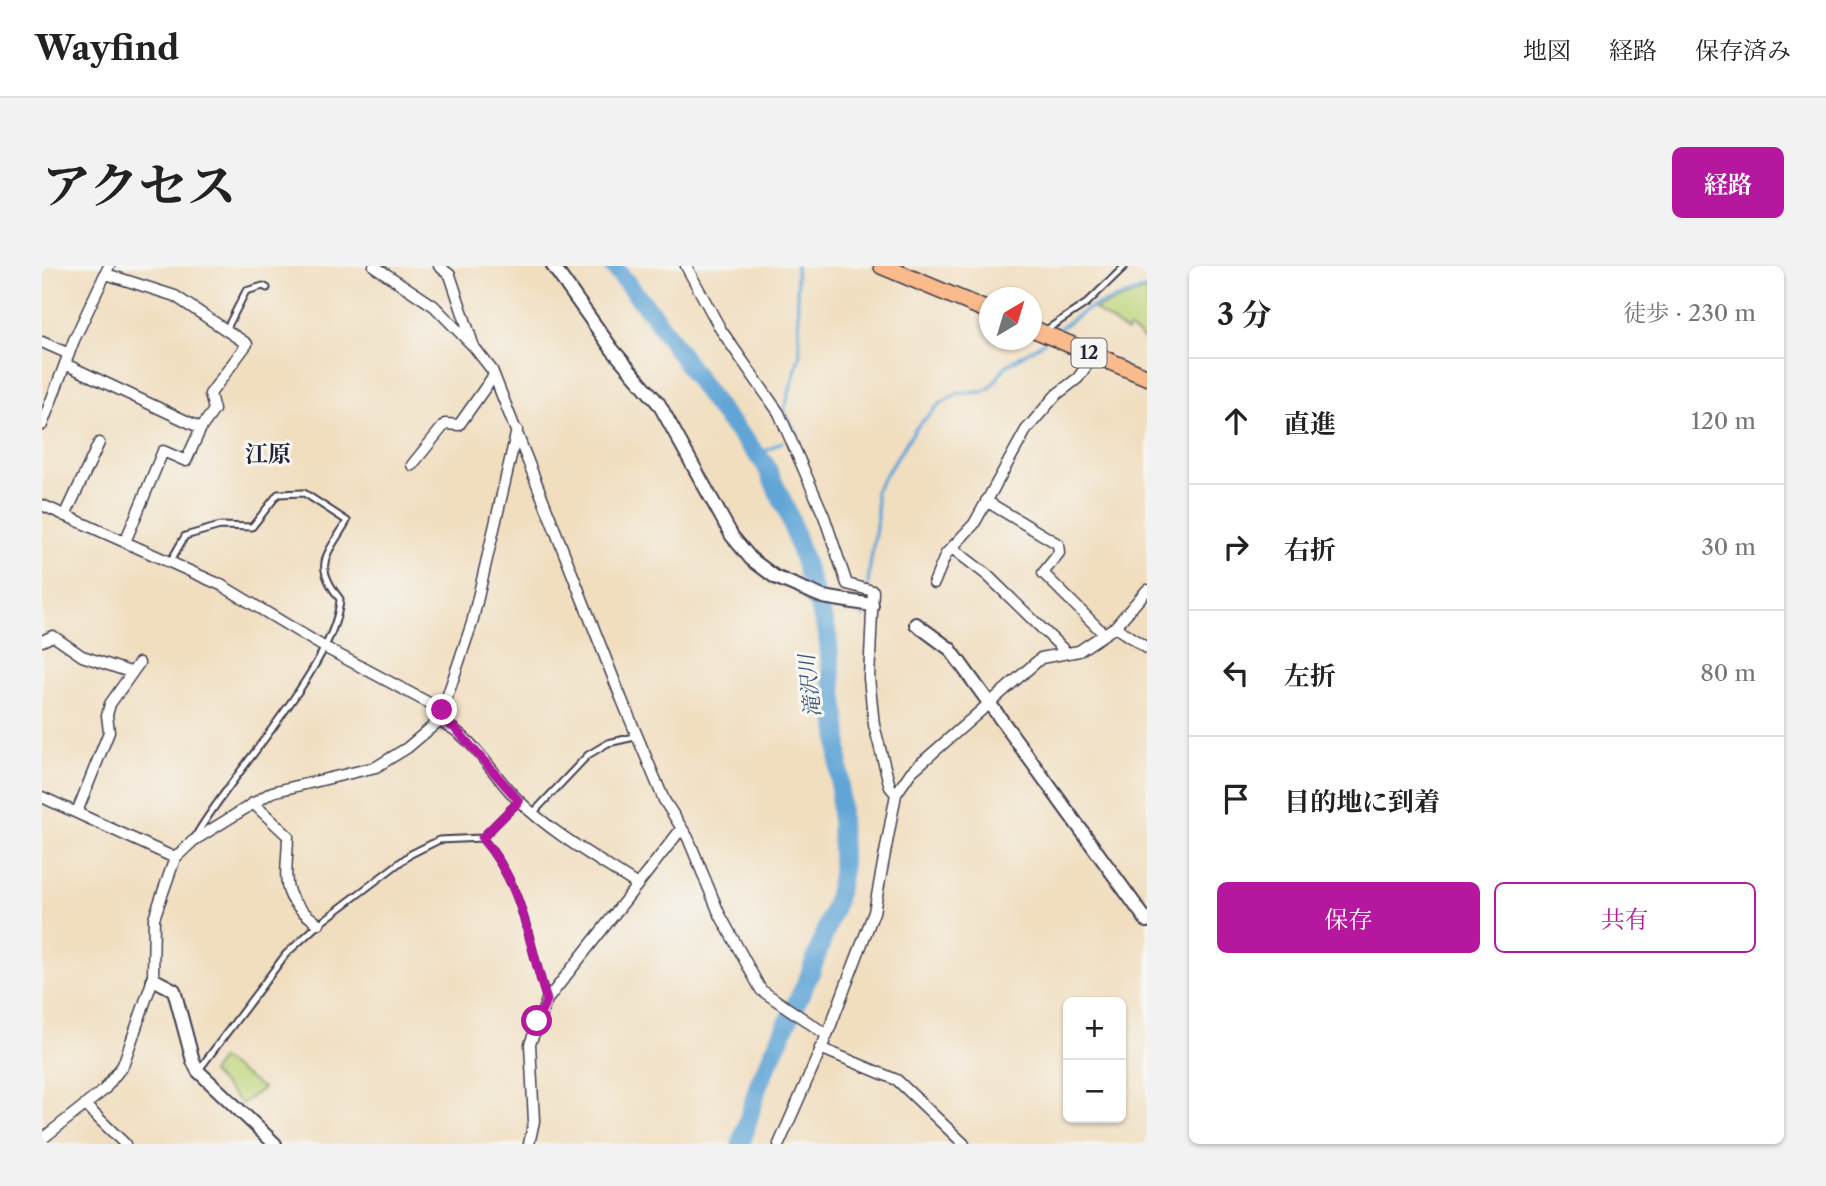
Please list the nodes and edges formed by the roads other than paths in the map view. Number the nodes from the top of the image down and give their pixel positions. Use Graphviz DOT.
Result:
graph roads {
  1 [pos="374,266"];
  2 [pos="439,266"];
  3 [pos="553,266"];
  4 [pos="687,266"];
  5 [pos="882,266"];
  6 [pos="1125,266"];
  7 [pos="108,270"];
  8 [pos="267,288"];
  9 [pos="979,307"];
  10 [pos="1042,328"];
  11 [pos="226,330"];
  12 [pos="1042,333"];
  13 [pos="42,342"];
  14 [pos="474,347"];
  15 [pos="1094,355"];
  16 [pos="67,359"];
  17 [pos="494,374"];
  18 [pos="1147,377"];
  19 [pos="42,425"];
  20 [pos="201,428"];
  21 [pos="517,430"];
  22 [pos="99,443"];
  23 [pos="412,465"];
  24 [pos="986,501"];
  25 [pos="42,505"];
  26 [pos="65,516"];
  27 [pos="125,542"];
  28 [pos="952,548"];
  29 [pos="170,562"];
  30 [pos="934,583"];
  31 [pos="1147,590"];
  32 [pos="873,605"];
  33 [pos="916,624"];
  34 [pos="1115,627"];
  35 [pos="1104,634"];
  36 [pos="42,641"];
  37 [pos="324,647"];
  38 [pos="1147,648"];
  39 [pos="1066,652"];
  40 [pos="139,663"];
  41 [pos="130,672"];
  42 [pos="987,702"];
  43 [pos="442,710"];
  44 [pos="439,721"];
  45 [pos="639,736"];
  46 [pos="896,794"];
  47 [pos="42,797"];
  48 [pos="519,801"];
  49 [pos="253,803"];
  50 [pos="77,812"];
  51 [pos="533,813"];
  52 [pos="682,828"];
  53 [pos="482,838"];
  54 [pos="193,841"];
  55 [pos="175,858"];
  56 [pos="636,884"];
  57 [pos="1142,902"];
  58 [pos="1147,921"];
  59 [pos="319,924"];
  60 [pos="152,979"];
  61 [pos="547,1000"];
  62 [pos="825,1033"];
  63 [pos="820,1048"];
  64 [pos="198,1071"];
  65 [pos="86,1106"];
  66 [pos="42,1139"];
  67 [pos="125,1144"];
  68 [pos="275,1144"];
  69 [pos="528,1144"];
  70 [pos="779,1144"];
  71 [pos="964,1144"];
  1 -- 14 [label="street"];
  2 -- 14 [label="street"];
  3 -- 32 [label="street"];
  4 -- 32 [label="street"];
  5 -- 9 [label="main road"];
  6 -- 10 [label="lane"];
  7 -- 11 [label="street"];
  7 -- 16 [label="street"];
  8 -- 11 [label="lane"];
  11 -- 20 [label="street"];
  12 -- 15 [label="main road, 12"];
  13 -- 16 [label="street"];
  14 -- 17 [label="street"];
  15 -- 18 [label="main road, 12"];
  15 -- 24 [label="street"];
  16 -- 19 [label="street"];
  16 -- 20 [label="street"];
  17 -- 21 [label="street"];
  17 -- 23 [label="street"];
  20 -- 27 [label="street"];
  21 -- 43 [label="street"];
  21 -- 45 [label="street"];
  22 -- 26 [label="street"];
  24 -- 28 [label="street"];
  24 -- 35 [label="street"];
  25 -- 26 [label="street"];
  26 -- 27 [label="street"];
  27 -- 29 [label="street"];
  28 -- 30 [label="street"];
  28 -- 39 [label="street"];
  29 -- 37 [label="street"];
  29 -- 37 [label="lane"];
  31 -- 34 [label="street"];
  32 -- 46 [label="street"];
  33 -- 42 [label="street"];
  34 -- 35 [label="street"];
  34 -- 38 [label="street"];
  35 -- 39 [label="street"];
  36 -- 41 [label="street"];
  37 -- 43 [label="street"];
  37 -- 54 [label="lane"];
  39 -- 42 [label="street"];
  40 -- 41 [label="street"];
  41 -- 50 [label="street"];
  42 -- 46 [label="street"];
  42 -- 57 [label="street"];
  43 -- 44 [label="street"];
  44 -- 48 [label="street"];
  44 -- 49 [label="street"];
  45 -- 51 [label="lane"];
  45 -- 52 [label="street"];
  46 -- 62 [label="street"];
  47 -- 50 [label="street"];
  48 -- 51 [label="street"];
  48 -- 53 [label="lane"];
  49 -- 54 [label="street"];
  49 -- 59 [label="street"];
  50 -- 55 [label="street"];
  51 -- 56 [label="street"];
  52 -- 56 [label="street"];
  52 -- 62 [label="street"];
  53 -- 59 [label="lane"];
  53 -- 61 [label="lane"];
  54 -- 55 [label="street"];
  55 -- 60 [label="street"];
  56 -- 61 [label="street"];
  57 -- 58 [label="street"];
  59 -- 64 [label="lane"];
  60 -- 64 [label="street"];
  60 -- 65 [label="street"];
  61 -- 69 [label="street"];
  62 -- 63 [label="street"];
  63 -- 70 [label="street"];
  63 -- 71 [label="street"];
  64 -- 68 [label="street"];
  65 -- 66 [label="street"];
  65 -- 67 [label="street"];
}
